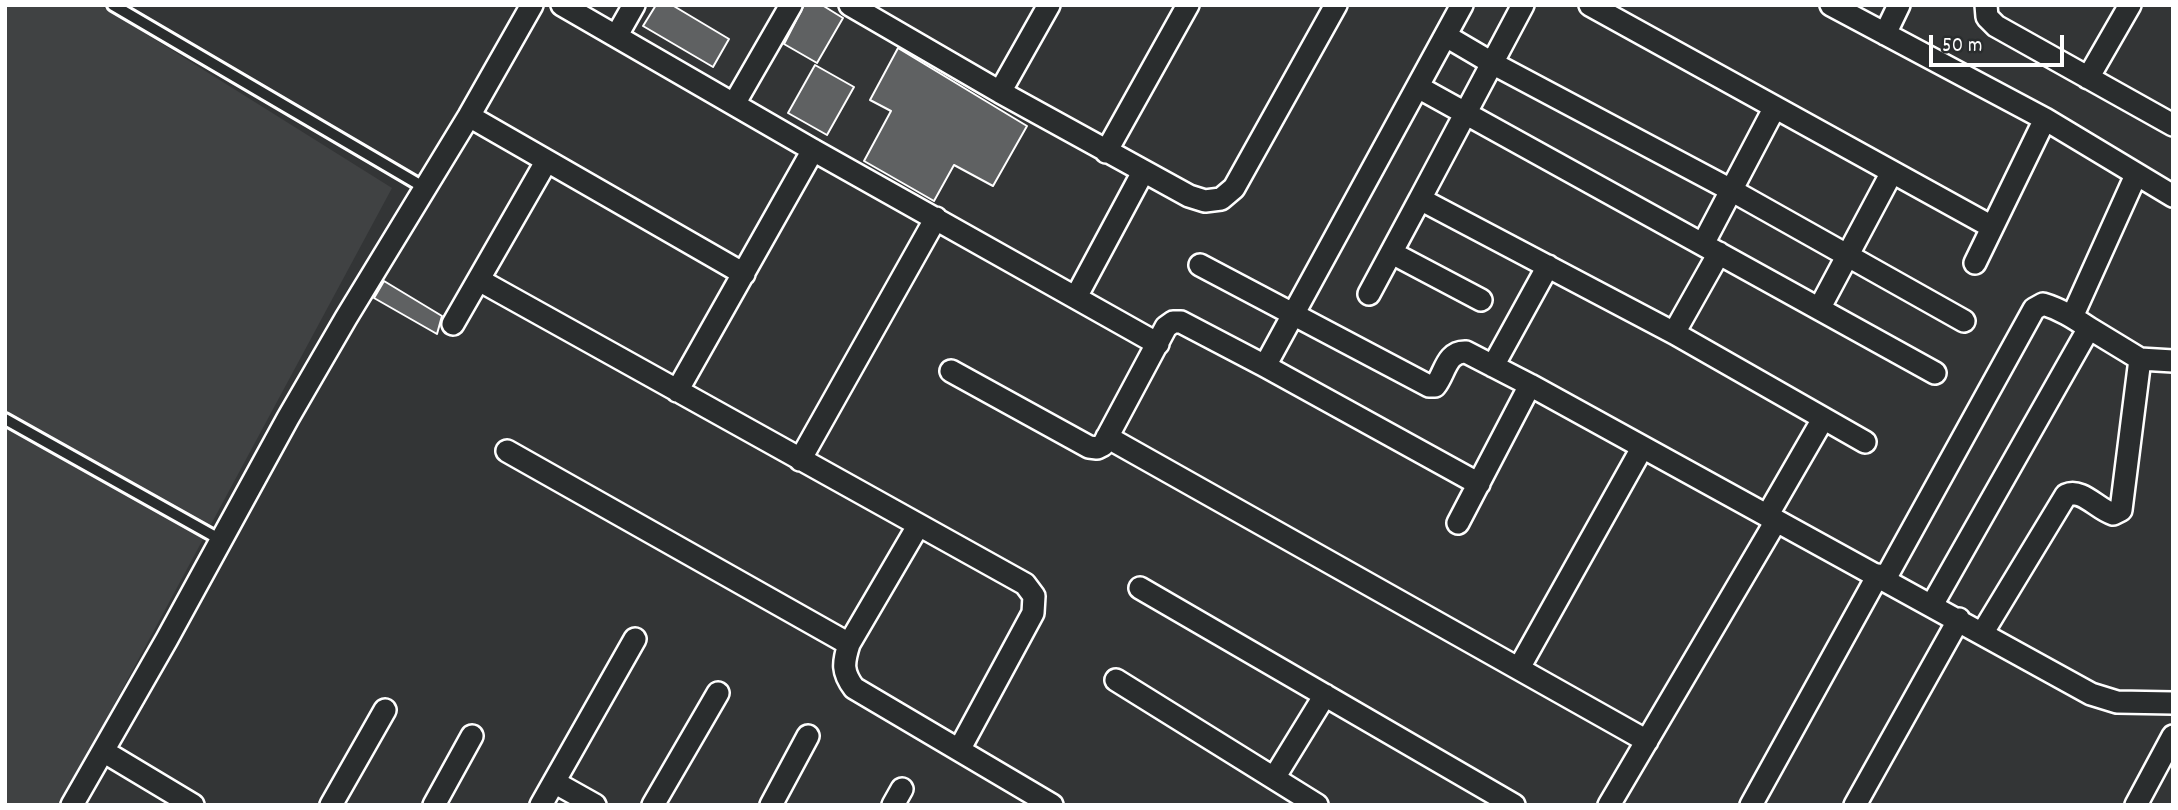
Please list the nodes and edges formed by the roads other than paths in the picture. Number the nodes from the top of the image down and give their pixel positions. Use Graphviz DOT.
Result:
graph roads {
  1 [pos="113,5"];
  2 [pos="532,5"];
  3 [pos="562,5"];
  4 [pos="634,5"];
  5 [pos="791,5"];
  6 [pos="850,5"];
  7 [pos="1049,5"];
  8 [pos="1188,5"];
  9 [pos="1336,5"];
  10 [pos="1462,5"];
  11 [pos="1523,5"];
  12 [pos="1590,5"];
  13 [pos="1830,5"];
  14 [pos="1899,5"];
  15 [pos="1986,5"];
  16 [pos="2130,5"];
  17 [pos="1885,34"];
  18 [pos="617,35"];
  19 [pos="1446,36"];
  20 [pos="1492,63"];
  21 [pos="2088,78"];
  22 [pos="1418,87"];
  23 [pos="1000,92"];
  24 [pos="734,104"];
  25 [pos="1775,107"];
  26 [pos="1465,113"];
  27 [pos="469,116"];
  28 [pos="2045,119"];
  29 [pos="2173,125"];
  30 [pos="813,150"];
  31 [pos="1106,152"];
  32 [pos="545,162"];
  33 [pos="1143,172"];
  34 [pos="1892,172"];
  35 [pos="2136,176"];
  36 [pos="425,188"];
  37 [pos="1731,190"];
  38 [pos="2173,196"];
  39 [pos="1420,199"];
  40 [pos="936,218"];
  41 [pos="1992,227"];
  42 [pos="1711,249"];
  43 [pos="1392,253"];
  44 [pos="1847,255"];
  45 [pos="1975,263"];
  46 [pos="1200,265"];
  47 [pos="1548,266"];
  48 [pos="744,274"];
  49 [pos="479,280"];
  50 [pos="1369,294"];
  51 [pos="1076,297"];
  52 [pos="1481,300"];
  53 [pos="1819,309"];
  54 [pos="1292,315"];
  55 [pos="1964,321"];
  56 [pos="2080,322"];
  57 [pos="453,324"];
  58 [pos="1674,333"];
  59 [pos="1158,344"];
  60 [pos="2140,359"];
  61 [pos="2173,361"];
  62 [pos="1265,366"];
  63 [pos="1493,366"];
  64 [pos="951,371"];
  65 [pos="1936,373"];
  66 [pos="1530,385"];
  67 [pos="677,391"];
  68 [pos="5,419"];
  69 [pos="1823,419"];
  70 [pos="1107,437"];
  71 [pos="1865,442"];
  72 [pos="1642,448"];
  73 [pos="507,451"];
  74 [pos="800,460"];
  75 [pos="1479,484"];
  76 [pos="1772,518"];
  77 [pos="1458,523"];
  78 [pos="918,526"];
  79 [pos="221,540"];
  80 [pos="1881,577"];
  81 [pos="1140,588"];
  82 [pos="1932,605"];
  83 [pos="1959,620"];
  84 [pos="1983,632"];
  85 [pos="635,639"];
  86 [pos="849,644"];
  87 [pos="1519,668"];
  88 [pos="1116,680"];
  89 [pos="718,693"];
  90 [pos="1325,695"];
  91 [pos="2173,703"];
  92 [pos="385,710"];
  93 [pos="472,736"];
  94 [pos="808,736"];
  95 [pos="2173,736"];
  96 [pos="1647,741"];
  97 [pos="959,750"];
  98 [pos="103,751"];
  99 [pos="1274,778"];
  100 [pos="554,782"];
  101 [pos="72,805"];
  102 [pos="193,805"];
  103 [pos="331,805"];
  104 [pos="434,805"];
  105 [pos="541,805"];
  106 [pos="595,805"];
  107 [pos="653,805"];
  108 [pos="771,805"];
  109 [pos="1052,805"];
  110 [pos="1317,805"];
  111 [pos="1514,805"];
  112 [pos="1608,805"];
  113 [pos="1751,805"];
  114 [pos="1855,805"];
  115 [pos="2136,805"];
  1 -- 36 [label="lane"];
  2 -- 27 [label="street"];
  3 -- 18 [label="street"];
  4 -- 18 [label="street"];
  5 -- 24 [label="street"];
  6 -- 23 [label="street"];
  7 -- 23 [label="street"];
  8 -- 31 [label="street"];
  9 -- 33 [label="street"];
  10 -- 19 [label="street"];
  11 -- 20 [label="street"];
  12 -- 25 [label="street"];
  13 -- 17 [label="street"];
  14 -- 17 [label="street"];
  15 -- 21 [label="street"];
  16 -- 21 [label="street"];
  17 -- 28 [label="street"];
  18 -- 24 [label="street"];
  19 -- 20 [label="street"];
  19 -- 22 [label="street"];
  20 -- 26 [label="street"];
  20 -- 37 [label="street"];
  21 -- 29 [label="street"];
  22 -- 26 [label="street"];
  22 -- 54 [label="street"];
  23 -- 31 [label="street"];
  24 -- 30 [label="street"];
  25 -- 34 [label="street"];
  25 -- 37 [label="street"];
  26 -- 39 [label="street"];
  26 -- 42 [label="street"];
  27 -- 32 [label="street"];
  27 -- 36 [label="street"];
  28 -- 35 [label="street"];
  28 -- 41 [label="street"];
  30 -- 40 [label="street"];
  30 -- 48 [label="street"];
  31 -- 33 [label="street"];
  32 -- 48 [label="street"];
  32 -- 49 [label="street"];
  33 -- 51 [label="street"];
  34 -- 41 [label="street"];
  34 -- 44 [label="street"];
  35 -- 38 [label="street"];
  35 -- 56 [label="street"];
  36 -- 79 [label="street"];
  37 -- 42 [label="street"];
  37 -- 44 [label="street"];
  39 -- 43 [label="street"];
  39 -- 47 [label="street"];
  40 -- 51 [label="street"];
  40 -- 74 [label="street"];
  41 -- 45 [label="street"];
  42 -- 53 [label="street"];
  42 -- 58 [label="street"];
  43 -- 50 [label="street"];
  43 -- 52 [label="street"];
  44 -- 53 [label="street"];
  44 -- 55 [label="street"];
  46 -- 54 [label="street"];
  47 -- 58 [label="street"];
  47 -- 63 [label="street"];
  48 -- 67 [label="street"];
  49 -- 57 [label="street"];
  49 -- 67 [label="street"];
  51 -- 59 [label="street"];
  53 -- 65 [label="street"];
  54 -- 62 [label="street"];
  54 -- 63 [label="street"];
  56 -- 60 [label="street"];
  56 -- 80 [label="street"];
  56 -- 82 [label="street"];
  58 -- 69 [label="street"];
  59 -- 62 [label="street"];
  59 -- 70 [label="street"];
  60 -- 61 [label="street"];
  60 -- 84 [label="street"];
  62 -- 75 [label="street"];
  63 -- 66 [label="street"];
  64 -- 70 [label="street"];
  66 -- 72 [label="street"];
  66 -- 75 [label="street"];
  67 -- 74 [label="street"];
  68 -- 79 [label="lane"];
  69 -- 71 [label="street"];
  69 -- 76 [label="street"];
  70 -- 87 [label="street"];
  72 -- 76 [label="street"];
  72 -- 87 [label="street"];
  73 -- 86 [label="street"];
  74 -- 78 [label="street"];
  75 -- 77 [label="street"];
  76 -- 80 [label="street"];
  76 -- 96 [label="street"];
  78 -- 86 [label="street"];
  78 -- 97 [label="street"];
  79 -- 98 [label="street"];
  80 -- 82 [label="street"];
  80 -- 113 [label="street"];
  81 -- 90 [label="street"];
  82 -- 83 [label="street"];
  83 -- 84 [label="street"];
  83 -- 114 [label="street"];
  84 -- 91 [label="street"];
  85 -- 100 [label="street"];
  86 -- 97 [label="street"];
  87 -- 96 [label="street"];
  88 -- 99 [label="street"];
  89 -- 107 [label="street"];
  90 -- 99 [label="street"];
  90 -- 111 [label="street"];
  92 -- 103 [label="street"];
  93 -- 104 [label="street"];
  94 -- 108 [label="street"];
  95 -- 115 [label="street"];
  96 -- 112 [label="street"];
  97 -- 109 [label="street"];
  98 -- 101 [label="street"];
  98 -- 102 [label="street"];
  99 -- 110 [label="street"];
  100 -- 105 [label="street"];
  100 -- 106 [label="street"];
}
